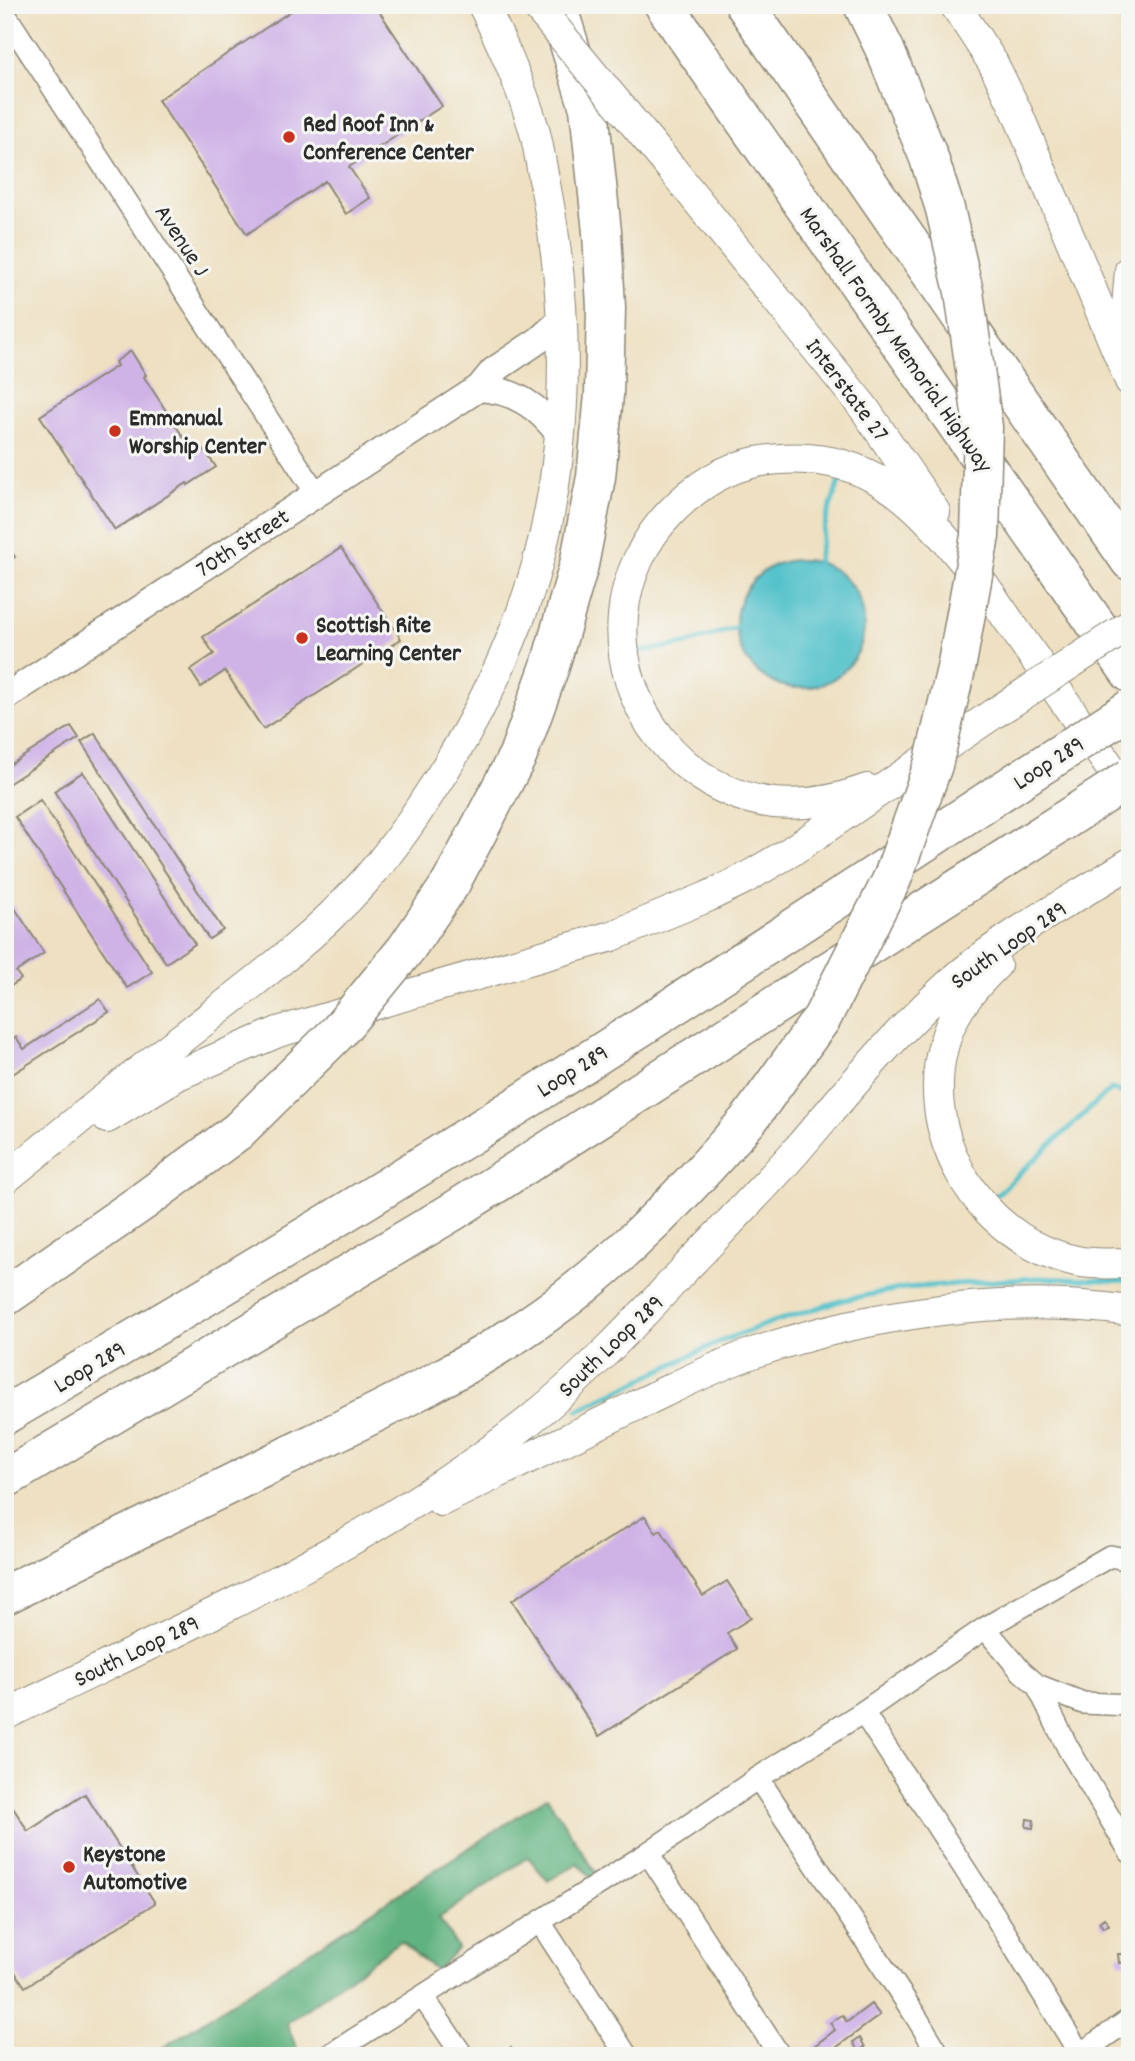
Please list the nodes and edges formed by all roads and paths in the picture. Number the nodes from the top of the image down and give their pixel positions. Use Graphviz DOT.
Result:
graph roads {
  1 [pos="483,5"];
  2 [pos="536,5"];
  3 [pos="557,5"];
  4 [pos="664,5"];
  5 [pos="746,5"];
  6 [pos="863,5"];
  7 [pos="955,5"];
  8 [pos="5,14"];
  9 [pos="1130,270"];
  10 [pos="561,320"];
  11 [pos="1130,354"];
  12 [pos="1130,381"];
  13 [pos="479,388"];
  14 [pos="558,434"];
  15 [pos="316,493"];
  16 [pos="1130,561"];
  17 [pos="993,597"];
  18 [pos="1130,625"];
  19 [pos="1130,673"];
  20 [pos="5,697"];
  21 [pos="1130,709"];
  22 [pos="904,775"];
  23 [pos="1130,778"];
  24 [pos="1130,796"];
  25 [pos="1119,871"];
  26 [pos="1046,914"];
  27 [pos="5,1180"];
  28 [pos="1130,1263"];
  29 [pos="5,1297"];
  30 [pos="1130,1311"];
  31 [pos="5,1415"];
  32 [pos="5,1479"];
  33 [pos="1130,1560"];
  34 [pos="293,1572"];
  35 [pos="5,1595"];
  36 [pos="985,1628"];
  37 [pos="1037,1685"];
  38 [pos="1130,1705"];
  39 [pos="863,1712"];
  40 [pos="5,1715"];
  41 [pos="758,1778"];
  42 [pos="1130,1852"];
  43 [pos="648,1853"];
  44 [pos="540,1922"];
  45 [pos="424,1997"];
  46 [pos="1130,2019"];
  47 [pos="1079,2055"];
  48 [pos="328,2056"];
  49 [pos="463,2056"];
  50 [pos="627,2056"];
  51 [pos="780,2056"];
  52 [pos="940,2056"];
  1 -- 10 [label="main road"];
  2 -- 17 [label="main road, Interstate 27, bridge"];
  3 -- 29 [label="highway, bridge"];
  4 -- 19 [label="highway, Marshall Formby Memorial Highway"];
  5 -- 16 [label="highway"];
  6 -- 35 [label="highway, bridge"];
  7 -- 12 [label="main road"];
  8 -- 15 [label="street, Avenue J"];
  9 -- 11 [label="main road"];
  10 -- 13 [label="street, 70th Street"];
  10 -- 14 [label="main road"];
  13 -- 14 [label="street"];
  13 -- 15 [label="street, 70th Street"];
  14 -- 27 [label="main road"];
  15 -- 20 [label="street, 70th Street"];
  17 -- 22 [label="main road"];
  17 -- 24 [label="main road, Interstate 27"];
  18 -- 22 [label="main road, bridge"];
  21 -- 31 [label="highway, Loop 289, bridge"];
  22 -- 27 [label="main road"];
  23 -- 32 [label="highway, bridge"];
  25 -- 26 [label="main road, South Loop 289"];
  26 -- 28 [label="main road"];
  26 -- 34 [label="main road, South Loop 289"];
  30 -- 34 [label="main road"];
  33 -- 36 [label="street"];
  34 -- 40 [label="main road, South Loop 289"];
  36 -- 37 [label="street"];
  36 -- 39 [label="street"];
  37 -- 38 [label="street"];
  37 -- 42 [label="street"];
  39 -- 41 [label="street"];
  39 -- 47 [label="street"];
  41 -- 43 [label="street"];
  41 -- 52 [label="street"];
  43 -- 44 [label="street"];
  43 -- 51 [label="street"];
  44 -- 45 [label="street"];
  44 -- 50 [label="street"];
  45 -- 48 [label="street"];
  45 -- 49 [label="street"];
  46 -- 47 [label="street"];
}
